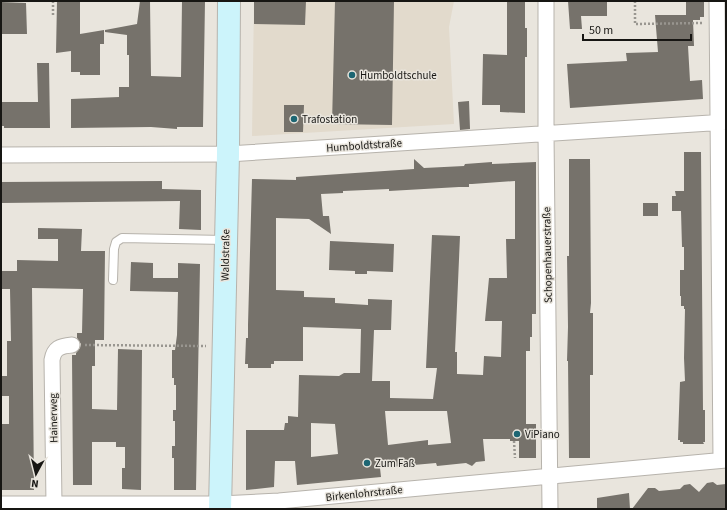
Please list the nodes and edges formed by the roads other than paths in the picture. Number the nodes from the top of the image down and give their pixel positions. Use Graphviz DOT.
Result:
graph roads {
  1 [pos="229,1"];
  2 [pos="546,1"];
  3 [pos="717,1"];
  4 [pos="722,123"];
  5 [pos="546,134"];
  6 [pos="228,154"];
  7 [pos="1,155"];
  8 [pos="226,240"];
  9 [pos="113,280"];
  10 [pos="72,345"];
  11 [pos="723,460"];
  12 [pos="550,475"];
  13 [pos="1,504"];
  14 [pos="54,504"];
  15 [pos="220,507"];
  16 [pos="550,509"];
  1 -- 6 [label="main road, Waldstraße"];
  2 -- 5 [label="street, Schopenhauerstraße"];
  3 -- 4 [label="street"];
  4 -- 5 [label="street, Humboldtstraße"];
  4 -- 11 [label="street"];
  5 -- 6 [label="street, Humboldtstraße"];
  5 -- 12 [label="street, Schopenhauerstraße"];
  6 -- 7 [label="street, Humboldtstraße"];
  6 -- 8 [label="main road, Waldstraße"];
  8 -- 9 [label="lane"];
  8 -- 15 [label="main road, Waldstraße"];
  10 -- 14 [label="street, Hainerweg"];
  11 -- 12 [label="street, Birkenlohrstraße"];
  12 -- 15 [label="street, Birkenlohrstraße"];
  12 -- 16 [label="street, Schopenhauerstraße"];
  13 -- 14 [label="street, Birkenlohrstraße"];
  14 -- 15 [label="street, Birkenlohrstraße"];
}
